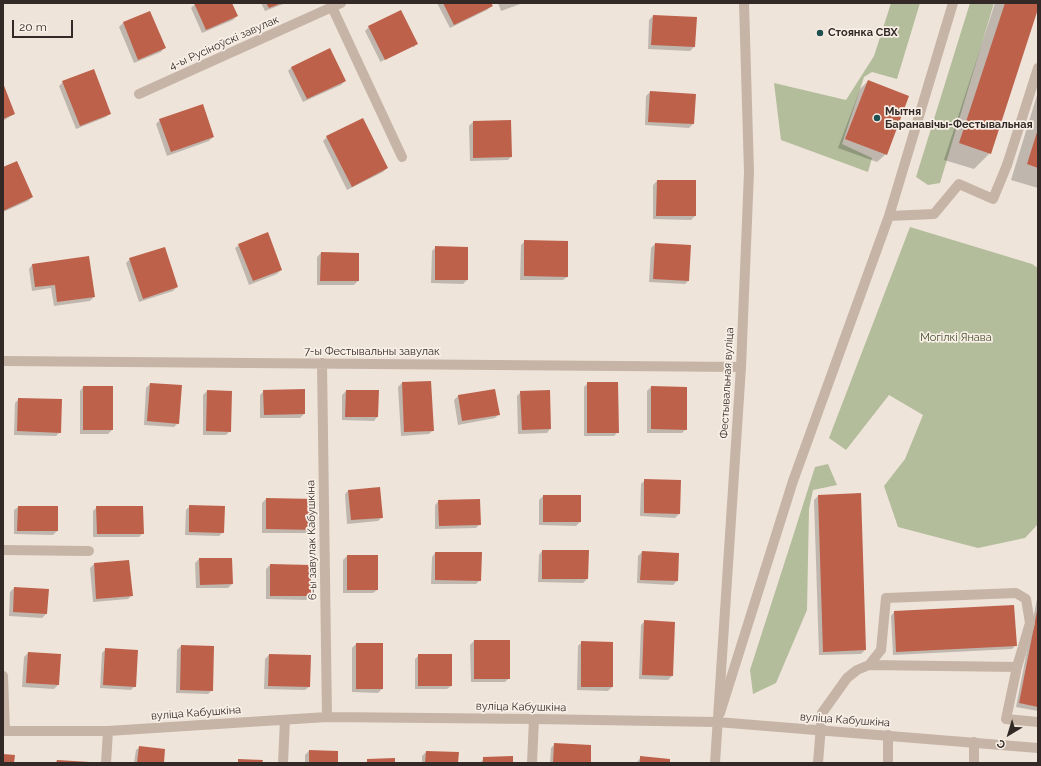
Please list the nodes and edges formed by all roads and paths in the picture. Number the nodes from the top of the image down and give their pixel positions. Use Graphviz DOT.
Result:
graph roads {
  1 [pos="744,3"];
  2 [pos="953,3"];
  3 [pos="337,5"];
  4 [pos="1038,68"];
  5 [pos="138,94"];
  6 [pos="402,156"];
  7 [pos="889,216"];
  8 [pos="3,361"];
  9 [pos="322,363"];
  10 [pos="741,367"];
  11 [pos="3,550"];
  12 [pos="89,551"];
  13 [pos="869,664"];
  14 [pos="1017,667"];
  15 [pos="3,676"];
  16 [pos="327,717"];
  17 [pos="534,719"];
  18 [pos="285,720"];
  19 [pos="717,722"];
  20 [pos="1038,722"];
  21 [pos="820,730"];
  22 [pos="4,731"];
  23 [pos="108,731"];
  24 [pos="888,736"];
  25 [pos="974,742"];
  26 [pos="1038,748"];
  27 [pos="106,763"];
  28 [pos="283,763"];
  29 [pos="532,763"];
  30 [pos="715,763"];
  31 [pos="818,763"];
  32 [pos="888,763"];
  33 [pos="974,763"];
  1 -- 10 [label="street, Фестывальная вуліца"];
  2 -- 7 [label="street"];
  3 -- 5 [label="street, 4-ы Русіноўскі завулак"];
  3 -- 6 [label="street"];
  4 -- 7 [label="street"];
  7 -- 19 [label="street"];
  8 -- 9 [label="street, 7-ы Фестывальны завулак"];
  9 -- 10 [label="street, 7-ы Фестывальны завулак"];
  9 -- 16 [label="street, 6-ы завулак Кабушкіна"];
  10 -- 19 [label="street, Фестывальная вуліца"];
  11 -- 12 [label="street"];
  13 -- 14 [label="street"];
  13 -- 14 [label="street"];
  13 -- 21 [label="street"];
  14 -- 20 [label="street"];
  15 -- 22 [label="street"];
  16 -- 17 [label="street, вуліца Кабушкіна"];
  16 -- 18 [label="street, вуліца Кабушкіна"];
  17 -- 19 [label="street, вуліца Кабушкіна"];
  17 -- 29 [label="street"];
  18 -- 23 [label="street, вуліца Кабушкіна"];
  18 -- 28 [label="street"];
  19 -- 21 [label="street, вуліца Кабушкіна"];
  19 -- 30 [label="street, Фестывальная вуліца"];
  21 -- 24 [label="street, вуліца Кабушкіна"];
  21 -- 31 [label="street"];
  22 -- 23 [label="street, вуліца Кабушкіна"];
  23 -- 27 [label="street"];
  24 -- 25 [label="street, вуліца Кабушкіна"];
  24 -- 32 [label="street"];
  25 -- 26 [label="street, вуліца Кабушкіна"];
  25 -- 33 [label="street"];
}
